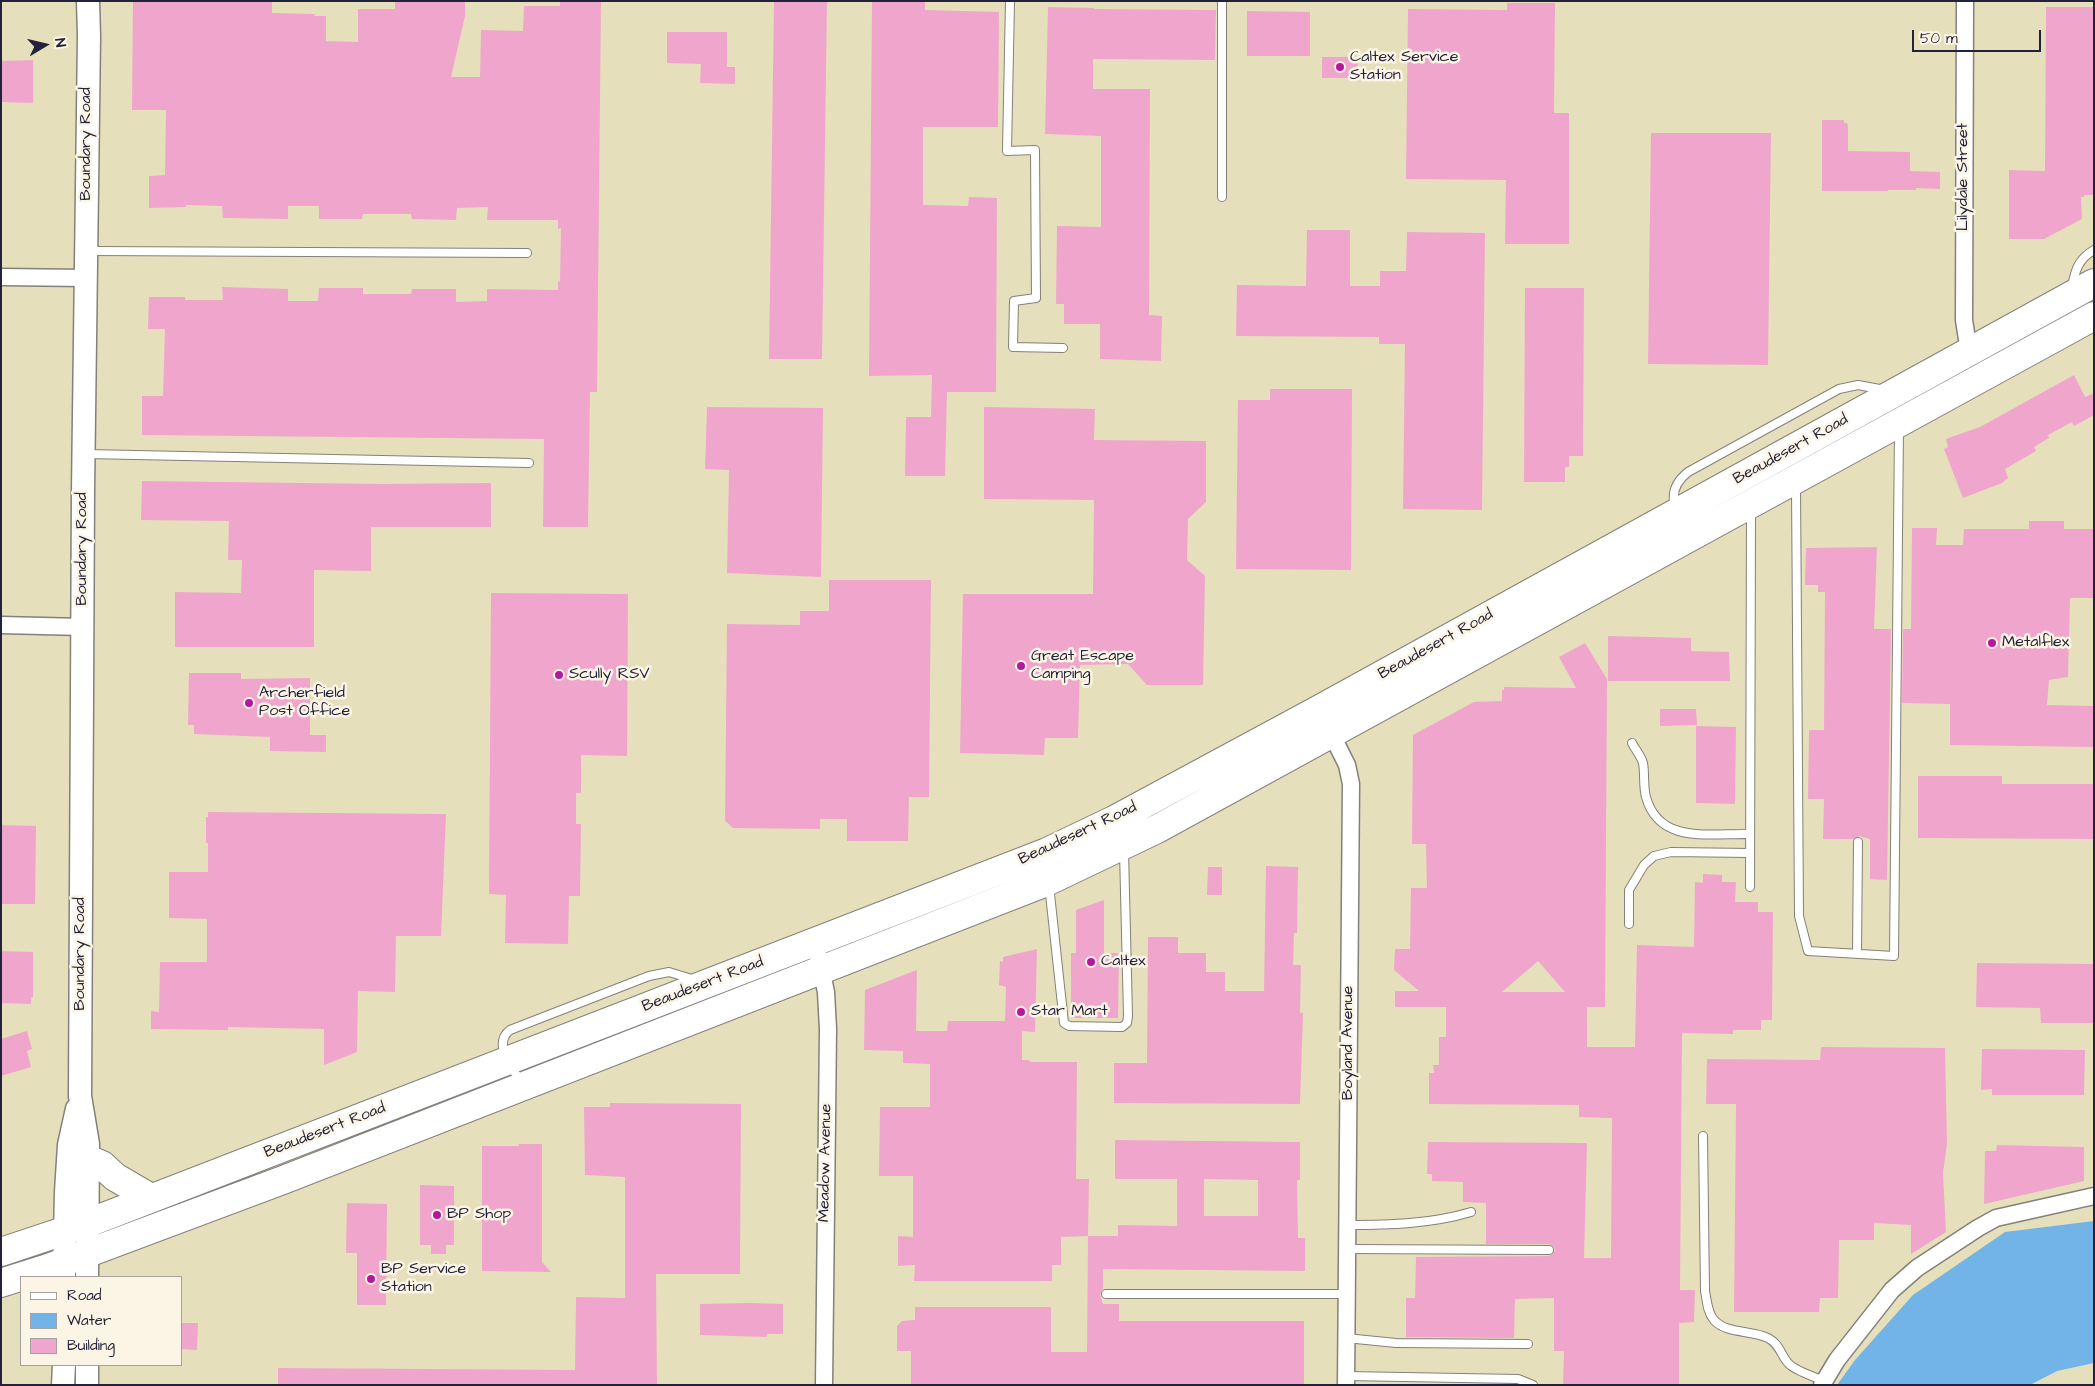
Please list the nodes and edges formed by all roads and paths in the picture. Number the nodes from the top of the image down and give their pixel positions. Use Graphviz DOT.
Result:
graph roads {
  1 [pos="88,1"];
  2 [pos="1010,1"];
  3 [pos="1222,1"];
  4 [pos="1964,1"];
  5 [pos="1222,196"];
  6 [pos="2094,250"];
  7 [pos="86,251"];
  8 [pos="527,253"];
  9 [pos="1,277"];
  10 [pos="86,278"];
  11 [pos="2094,283"];
  12 [pos="2070,296"];
  13 [pos="2094,316"];
  14 [pos="2082,332"];
  15 [pos="1063,348"];
  16 [pos="1969,352"];
  17 [pos="1899,423"];
  18 [pos="84,454"];
  19 [pos="529,463"];
  20 [pos="1796,480"];
  21 [pos="1751,505"];
  22 [pos="1677,513"];
  23 [pos="1689,538"];
  24 [pos="1,626"];
  25 [pos="83,627"];
  26 [pos="1318,710"];
  27 [pos="1332,734"];
  28 [pos="1632,743"];
  29 [pos="1750,834"];
  30 [pos="1858,842"];
  31 [pos="1124,846"];
  32 [pos="1750,853"];
  33 [pos="1048,881"];
  34 [pos="1750,887"];
  35 [pos="1629,924"];
  36 [pos="815,942"];
  37 [pos="1857,954"];
  38 [pos="822,971"];
  39 [pos="507,1061"];
  40 [pos="528,1084"];
  41 [pos="80,1096"];
  42 [pos="1703,1136"];
  43 [pos="88,1158"];
  44 [pos="2094,1196"];
  45 [pos="151,1198"];
  46 [pos="1471,1212"];
  47 [pos="1347,1225"];
  48 [pos="76,1228"];
  49 [pos="1347,1249"];
  50 [pos="1549,1250"];
  51 [pos="1,1252"];
  52 [pos="76,1267"];
  53 [pos="41,1276"];
  54 [pos="1106,1294"];
  55 [pos="1347,1294"];
  56 [pos="1346,1338"];
  57 [pos="1528,1344"];
  58 [pos="64,1366"];
  59 [pos="87,1366"];
  60 [pos="1346,1380"];
  61 [pos="1823,1383"];
  62 [pos="64,1385"];
  63 [pos="87,1385"];
  64 [pos="824,1385"];
  65 [pos="1533,1385"];
  1 -- 7 [label="main road, Boundary Road"];
  2 -- 15 [label="lane"];
  3 -- 5 [label="lane"];
  4 -- 16 [label="street, Lilydale Street"];
  6 -- 12 [label="lane"];
  7 -- 8 [label="lane"];
  7 -- 10 [label="main road, Boundary Road"];
  9 -- 10 [label="street"];
  10 -- 18 [label="main road, Boundary Road"];
  11 -- 12 [label="highway, Beaudesert Road"];
  12 -- 16 [label="highway, Beaudesert Road"];
  13 -- 14 [label="highway, Beaudesert Road"];
  14 -- 17 [label="highway, Beaudesert Road"];
  16 -- 22 [label="highway, Beaudesert Road"];
  17 -- 20 [label="highway, Beaudesert Road"];
  17 -- 37 [label="lane"];
  18 -- 19 [label="lane"];
  18 -- 25 [label="main road, Boundary Road"];
  20 -- 21 [label="highway, Beaudesert Road"];
  20 -- 37 [label="lane"];
  21 -- 23 [label="highway, Beaudesert Road"];
  21 -- 29 [label="lane"];
  22 -- 23 [label="lane"];
  22 -- 26 [label="highway, Beaudesert Road"];
  23 -- 27 [label="highway, Beaudesert Road"];
  24 -- 25 [label="street"];
  25 -- 41 [label="main road, Boundary Road"];
  26 -- 27 [label="street, Boyland Avenue"];
  26 -- 36 [label="highway, Beaudesert Road"];
  27 -- 31 [label="highway, Beaudesert Road"];
  27 -- 47 [label="street, Boyland Avenue"];
  28 -- 29 [label="lane"];
  29 -- 32 [label="lane"];
  30 -- 37 [label="lane"];
  31 -- 33 [label="highway, Beaudesert Road"];
  31 -- 33 [label="lane"];
  32 -- 34 [label="lane"];
  32 -- 35 [label="lane"];
  33 -- 38 [label="highway, Beaudesert Road"];
  36 -- 38 [label="street, Meadow Avenue"];
  36 -- 39 [label="highway, Beaudesert Road"];
  38 -- 40 [label="highway, Beaudesert Road"];
  38 -- 64 [label="street, Meadow Avenue"];
  39 -- 40 [label="lane"];
  39 -- 45 [label="highway, Beaudesert Road"];
  40 -- 52 [label="highway, Beaudesert Road"];
  41 -- 43 [label="main road, Boundary Road"];
  41 -- 48 [label="main road, Boundary Road"];
  42 -- 61 [label="lane"];
  43 -- 45 [label="highway"];
  43 -- 48 [label="main road, Boundary Road"];
  44 -- 61 [label="street"];
  45 -- 48 [label="highway, Beaudesert Road"];
  46 -- 47 [label="lane"];
  47 -- 49 [label="street, Boyland Avenue"];
  48 -- 51 [label="highway, Beaudesert Road"];
  48 -- 52 [label="main road, Boundary Road"];
  49 -- 50 [label="lane"];
  49 -- 55 [label="street, Boyland Avenue"];
  52 -- 53 [label="highway, Beaudesert Road"];
  54 -- 55 [label="lane"];
  55 -- 56 [label="street, Boyland Avenue"];
  56 -- 57 [label="lane"];
  56 -- 60 [label="street, Boyland Avenue"];
  58 -- 62 [label="main road"];
  59 -- 63 [label="main road"];
  60 -- 65 [label="lane"];
}
